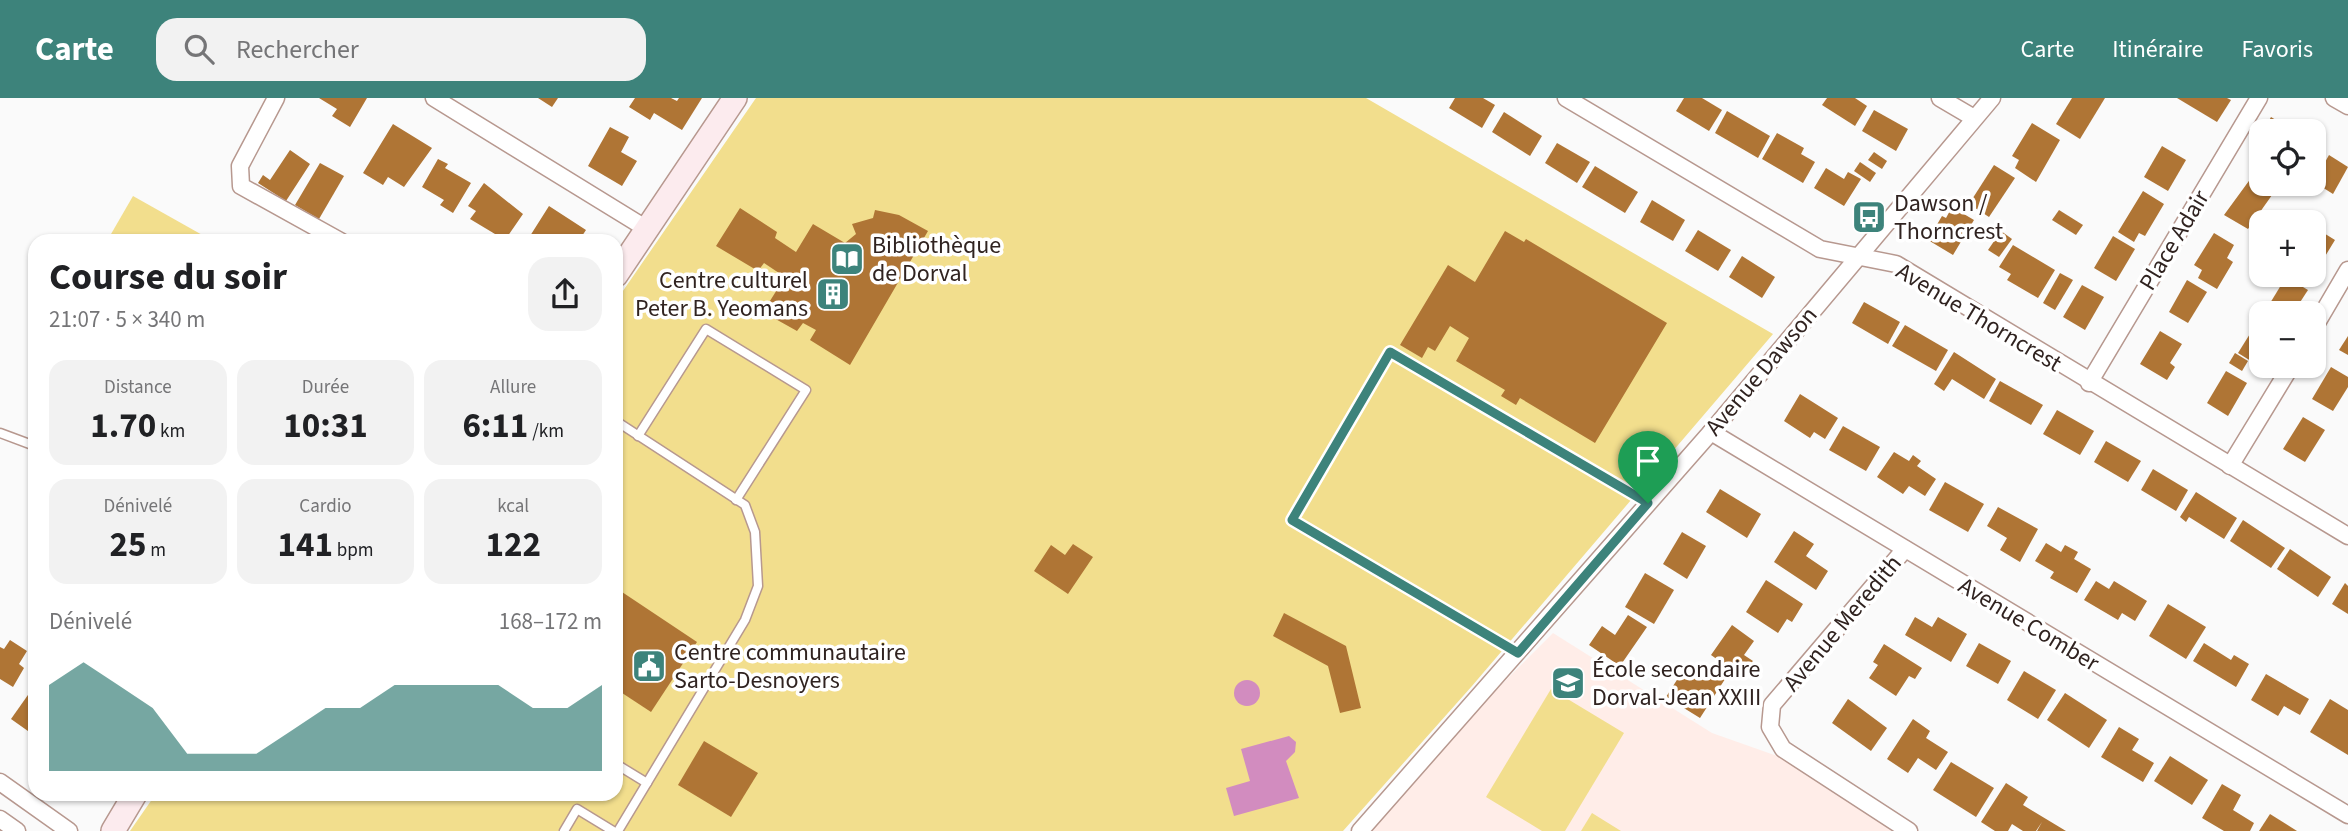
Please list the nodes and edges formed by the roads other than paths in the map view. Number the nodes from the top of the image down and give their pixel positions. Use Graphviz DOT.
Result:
graph roads {
  1 [pos="276,98"];
  2 [pos="434,98"];
  3 [pos="735,98"];
  4 [pos="1566,98"];
  5 [pos="1940,98"];
  6 [pos="1992,98"];
  7 [pos="2259,98"];
  8 [pos="2334,98"];
  9 [pos="2348,106"];
  10 [pos="1974,118"];
  11 [pos="647,229"];
  12 [pos="328,234"];
  13 [pos="1856,256"];
  14 [pos="623,265"];
  15 [pos="2348,270"];
  16 [pos="2326,308"];
  17 [pos="2284,378"];
  18 [pos="2089,383"];
  19 [pos="623,426"];
  20 [pos="1711,432"];
  21 [pos="0,433"];
  22 [pos="638,436"];
  23 [pos="28,443"];
  24 [pos="2230,466"];
  25 [pos="736,499"];
  26 [pos="1648,503"];
  27 [pos="2348,536"];
  28 [pos="1905,549"];
  29 [pos="1518,653"];
  30 [pos="623,768"];
  31 [pos="0,782"];
  32 [pos="648,783"];
  33 [pos="131,801"];
  34 [pos="2348,815"];
  35 [pos="0,819"];
  36 [pos="16,831"];
  37 [pos="69,831"];
  38 [pos="113,831"];
  39 [pos="564,831"];
  40 [pos="613,831"];
  41 [pos="618,831"];
  42 [pos="1360,831"];
  43 [pos="1909,831"];
  1 -- 12 [label="street"];
  2 -- 11 [label="street"];
  3 -- 11 [label="street"];
  4 -- 13 [label="street, Avenue Thorncrest"];
  5 -- 10 [label="street"];
  6 -- 10 [label="street, Avenue Dawson"];
  7 -- 18 [label="street, Place Adair"];
  8 -- 9 [label="street"];
  10 -- 13 [label="street, Avenue Dawson"];
  11 -- 14 [label="street"];
  13 -- 18 [label="street, Avenue Thorncrest"];
  13 -- 20 [label="street, Avenue Dawson"];
  15 -- 16 [label="street"];
  17 -- 24 [label="street"];
  18 -- 24 [label="street, Avenue Thorncrest"];
  19 -- 22 [label="lane"];
  20 -- 26 [label="street, Avenue Dawson"];
  20 -- 28 [label="street, Avenue Comber"];
  21 -- 23 [label="lane"];
  22 -- 25 [label="lane"];
  22 -- 25 [label="lane"];
  24 -- 27 [label="street, Avenue Thorncrest"];
  25 -- 32 [label="lane"];
  26 -- 29 [label="street, Avenue Dawson"];
  26 -- 29 [label="lane"];
  28 -- 34 [label="street, Avenue Comber"];
  28 -- 43 [label="street, Avenue Meredith"];
  29 -- 42 [label="street, Avenue Dawson"];
  30 -- 32 [label="lane"];
  31 -- 37 [label="street"];
  32 -- 41 [label="lane"];
  33 -- 38 [label="street"];
  35 -- 36 [label="street"];
  39 -- 40 [label="lane"];
}
